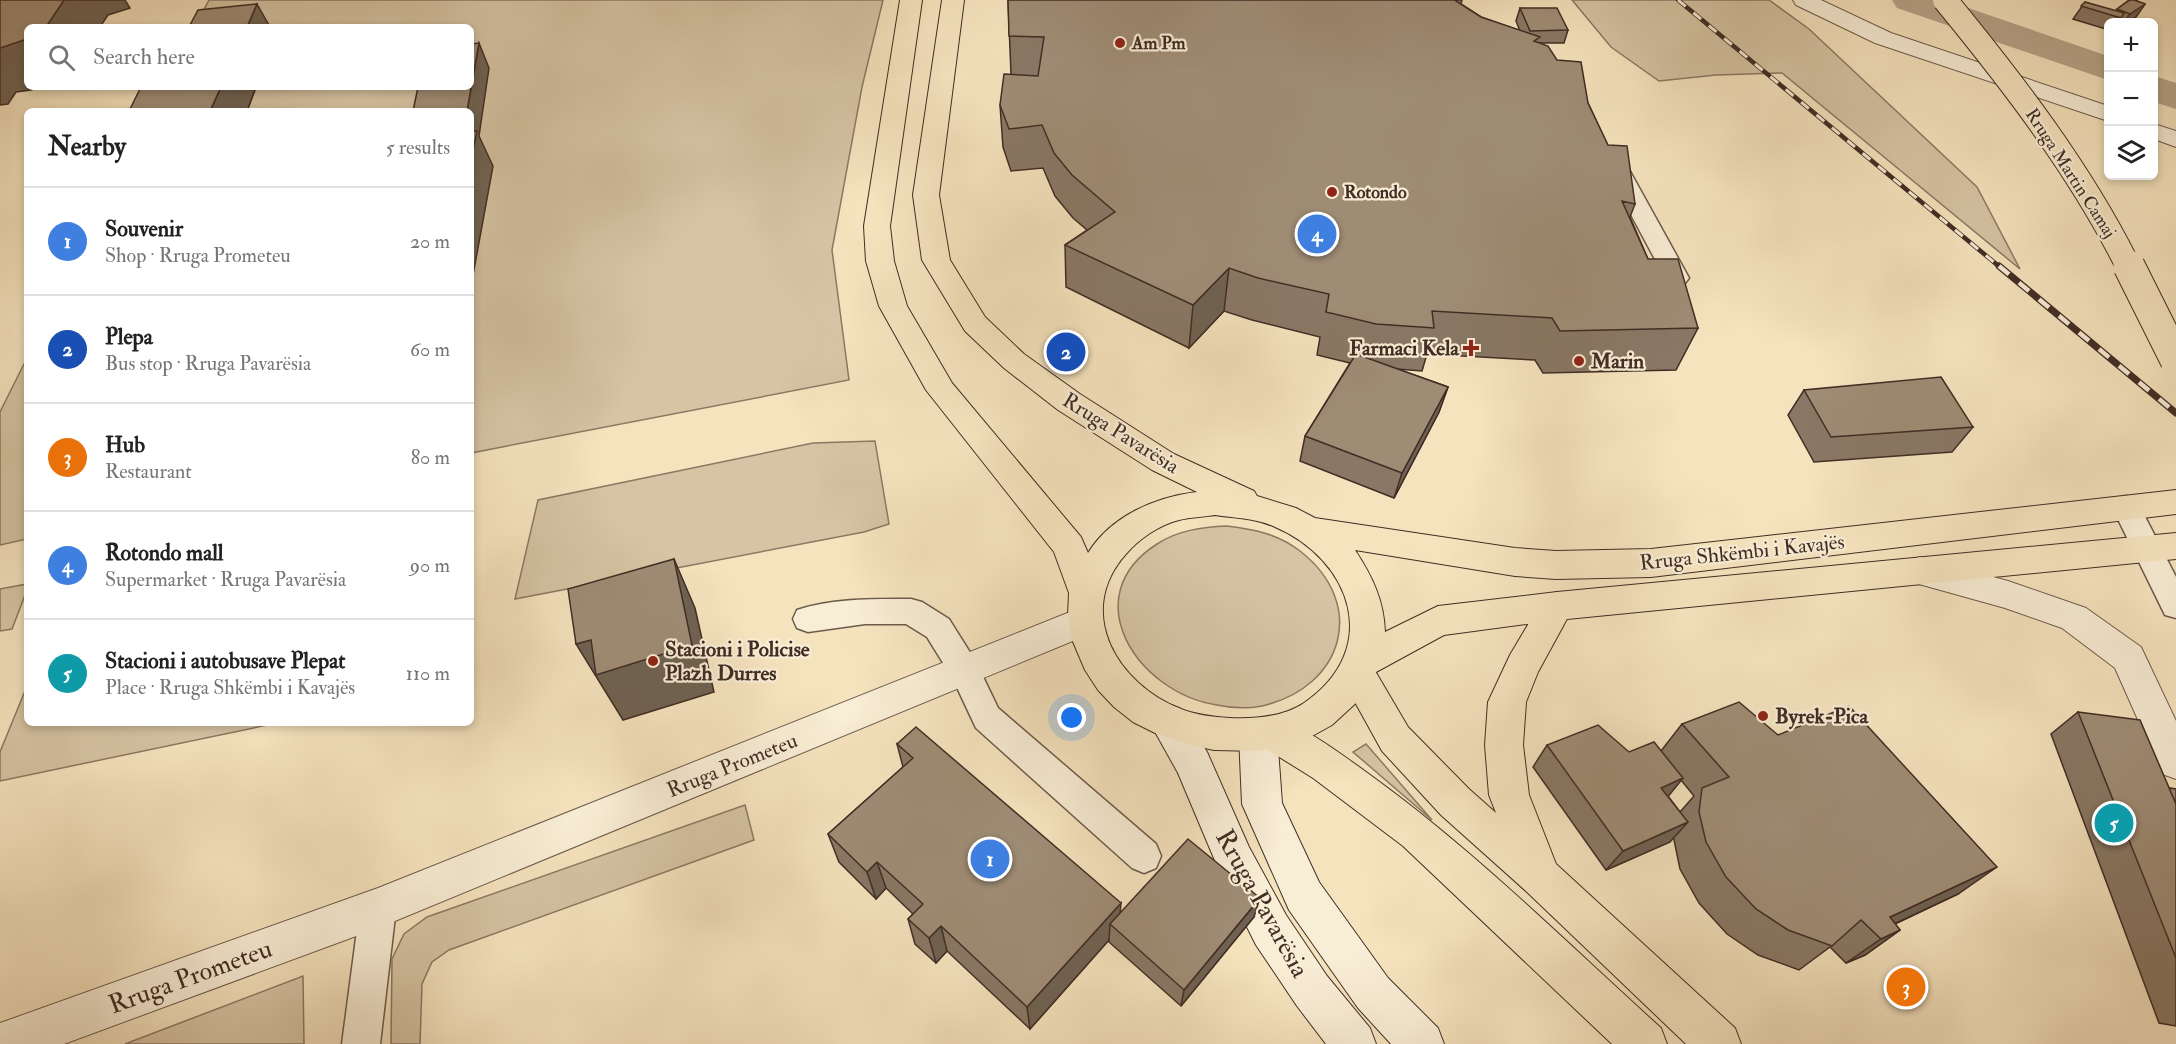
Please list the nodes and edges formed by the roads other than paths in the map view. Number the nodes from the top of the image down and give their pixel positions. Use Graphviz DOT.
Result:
graph roads {
  1 [pos="911,0"];
  2 [pos="953,0"];
  3 [pos="1804,0"];
  4 [pos="1945,0"];
  5 [pos="2104,112"];
  6 [pos="2158,133"];
  7 [pos="2176,140"];
  8 [pos="1605,146"];
  9 [pos="1677,278"];
  10 [pos="2176,360"];
  11 [pos="2176,502"];
  12 [pos="2126,507"];
  13 [pos="1261,508"];
  14 [pos="1309,530"];
  15 [pos="2161,548"];
  16 [pos="1920,571"];
  17 [pos="1557,606"];
  18 [pos="2176,606"];
  19 [pos="1086,607"];
  20 [pos="808,619"];
  21 [pos="1361,668"];
  22 [pos="965,671"];
  23 [pos="1168,722"];
  24 [pos="1265,734"];
  25 [pos="2176,762"];
  26 [pos="1144,856"];
  27 [pos="1541,878"];
  28 [pos="378,908"];
  29 [pos="3,1044"];
  30 [pos="361,1044"];
  31 [pos="1354,1044"];
  32 [pos="1422,1044"];
  33 [pos="1645,1044"];
  34 [pos="1719,1044"];
  1 -- 19 [label="main road"];
  2 -- 13 [label="main road, Rruga Pavarësia"];
  3 -- 5 [label="street"];
  4 -- 10 [label="main road, Rruga Martin Camaj, bridge"];
  6 -- 7 [label="street"];
  8 -- 9 [label="lane"];
  11 -- 12 [label="main road, Rruga Shkëmbi i Kavajës"];
  12 -- 14 [label="main road, Rruga Shkëmbi i Kavajës"];
  12 -- 15 [label="lane"];
  13 -- 14 [label="main road"];
  13 -- 19 [label="main road"];
  14 -- 21 [label="main road"];
  15 -- 16 [label="main road, Rruga Shkëmbi i Kavajës"];
  15 -- 18 [label="lane"];
  16 -- 17 [label="main road, Rruga Shkëmbi i Kavajës"];
  16 -- 25 [label="street"];
  17 -- 21 [label="main road, Rruga Shkëmbi i Kavajës"];
  17 -- 27 [label="main road"];
  19 -- 22 [label="street, Rruga Prometeu"];
  19 -- 23 [label="main road"];
  20 -- 22 [label="lane"];
  21 -- 24 [label="main road"];
  21 -- 27 [label="main road"];
  22 -- 26 [label="lane"];
  22 -- 28 [label="street, Rruga Prometeu"];
  23 -- 24 [label="main road"];
  23 -- 31 [label="street, Rruga Pavarësia"];
  24 -- 32 [label="street, Rruga Pavarësia"];
  24 -- 33 [label="main road"];
  27 -- 34 [label="main road"];
  28 -- 29 [label="street, Rruga Prometeu"];
  28 -- 30 [label="lane"];
}
